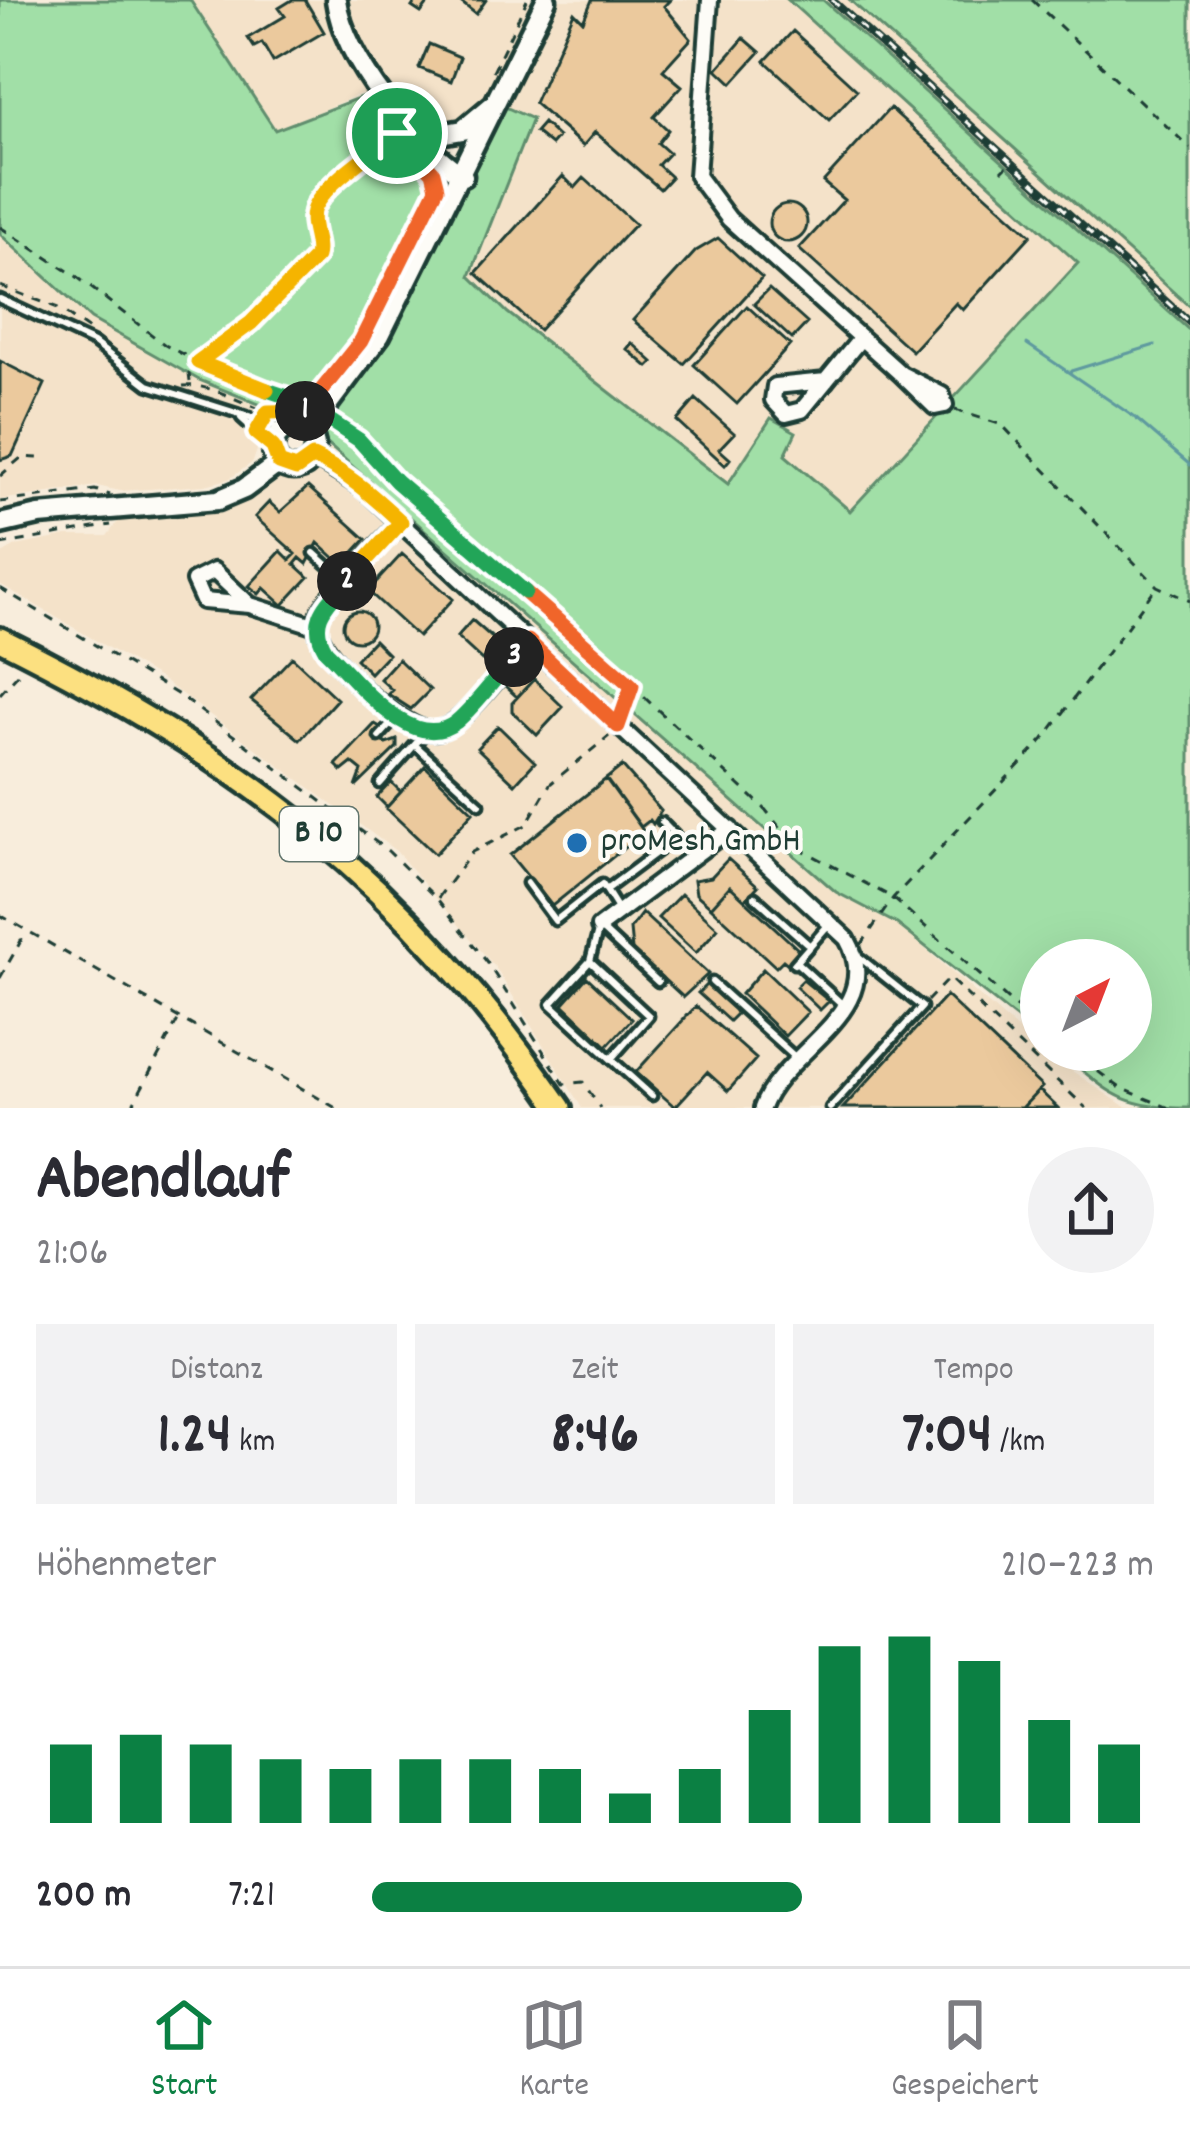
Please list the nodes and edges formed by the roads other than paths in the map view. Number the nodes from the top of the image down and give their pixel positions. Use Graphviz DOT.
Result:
graph roads {
  1 [pos="336,0"];
  2 [pos="546,0"];
  3 [pos="710,0"];
  4 [pos="501,98"];
  5 [pos="401,128"];
  6 [pos="434,135"];
  7 [pos="467,168"];
  8 [pos="0,299"];
  9 [pos="861,338"];
  10 [pos="826,381"];
  11 [pos="941,409"];
  12 [pos="238,416"];
  13 [pos="297,430"];
  14 [pos="276,455"];
  15 [pos="313,457"];
  16 [pos="401,522"];
  17 [pos="0,524"];
  18 [pos="314,553"];
  19 [pos="346,582"];
  20 [pos="250,605"];
  21 [pos="316,626"];
  22 [pos="0,639"];
  23 [pos="528,641"];
  24 [pos="397,717"];
  25 [pos="426,732"];
  26 [pos="379,737"];
  27 [pos="415,745"];
  28 [pos="380,784"];
  29 [pos="480,804"];
  30 [pos="662,822"];
  31 [pos="730,829"];
  32 [pos="677,837"];
  33 [pos="694,855"];
  34 [pos="527,883"];
  35 [pos="606,890"];
  36 [pos="755,897"];
  37 [pos="620,912"];
  38 [pos="831,922"];
  39 [pos="599,926"];
  40 [pos="810,946"];
  41 [pos="854,955"];
  42 [pos="590,961"];
  43 [pos="658,982"];
  44 [pos="712,982"];
  45 [pos="846,1007"];
  46 [pos="610,1059"];
  47 [pos="798,1059"];
  48 [pos="652,1096"];
  49 [pos="560,1108"];
  50 [pos="762,1108"];
  51 [pos="830,1108"];
  1 -- 5 [label="main road"];
  2 -- 4 [label="main road"];
  3 -- 9 [label="street"];
  4 -- 6 [label="main road"];
  4 -- 7 [label="main road"];
  5 -- 6 [label="main road"];
  5 -- 7 [label="main road"];
  6 -- 7 [label="main road"];
  7 -- 13 [label="main road"];
  8 -- 12 [label="lane"];
  9 -- 10 [label="street"];
  9 -- 11 [label="street"];
  12 -- 13 [label="lane"];
  12 -- 14 [label="lane"];
  13 -- 14 [label="main road"];
  13 -- 15 [label="main road"];
  14 -- 15 [label="main road"];
  14 -- 17 [label="main road"];
  15 -- 16 [label="street"];
  16 -- 19 [label="street"];
  16 -- 23 [label="street"];
  18 -- 19 [label="lane"];
  19 -- 21 [label="street"];
  20 -- 21 [label="street"];
  21 -- 24 [label="street"];
  22 -- 49 [label="main road, B 10"];
  23 -- 25 [label="street"];
  23 -- 31 [label="street"];
  24 -- 25 [label="street"];
  24 -- 26 [label="lane"];
  25 -- 27 [label="lane"];
  27 -- 28 [label="lane"];
  27 -- 29 [label="lane"];
  30 -- 32 [label="lane"];
  31 -- 33 [label="street"];
  31 -- 38 [label="street"];
  32 -- 33 [label="lane"];
  32 -- 35 [label="lane"];
  33 -- 37 [label="street"];
  34 -- 35 [label="lane"];
  35 -- 37 [label="lane"];
  36 -- 40 [label="lane"];
  37 -- 39 [label="street"];
  38 -- 40 [label="lane"];
  38 -- 41 [label="street"];
  39 -- 42 [label="lane"];
  39 -- 43 [label="lane"];
  40 -- 45 [label="lane"];
  41 -- 45 [label="street"];
  41 -- 51 [label="lane"];
  42 -- 46 [label="lane"];
  42 -- 46 [label="lane"];
  44 -- 47 [label="lane"];
  45 -- 47 [label="street"];
  46 -- 48 [label="lane"];
  47 -- 50 [label="street"];
}
